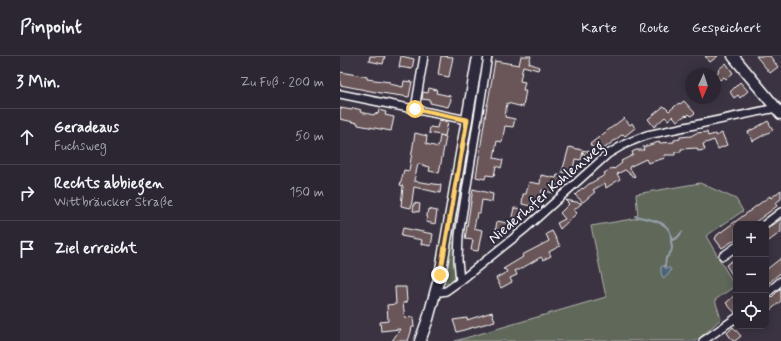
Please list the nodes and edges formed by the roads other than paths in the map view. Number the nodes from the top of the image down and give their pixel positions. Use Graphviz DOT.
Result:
graph roads {
  1 [pos="424,56"];
  2 [pos="478,56"];
  3 [pos="488,56"];
  4 [pos="733,56"];
  5 [pos="340,94"];
  6 [pos="415,109"];
  7 [pos="779,112"];
  8 [pos="467,120"];
  9 [pos="781,212"];
  10 [pos="769,221"];
  11 [pos="733,248"];
  12 [pos="723,256"];
  13 [pos="460,281"];
  14 [pos="781,281"];
  15 [pos="436,291"];
  16 [pos="767,293"];
  17 [pos="733,320"];
  18 [pos="420,341"];
  19 [pos="703,341"];
  1 -- 6 [label="street"];
  2 -- 8 [label="main road"];
  3 -- 13 [label="street"];
  4 -- 7 [label="main road"];
  5 -- 6 [label="street"];
  6 -- 8 [label="street"];
  7 -- 13 [label="street, Niederhofer Kohlenweg"];
  8 -- 15 [label="main road"];
  9 -- 10 [label="street"];
  11 -- 12 [label="street"];
  13 -- 15 [label="street, Niederhofer Kohlenweg"];
  14 -- 16 [label="street"];
  15 -- 18 [label="main road"];
  17 -- 19 [label="street"];
}
